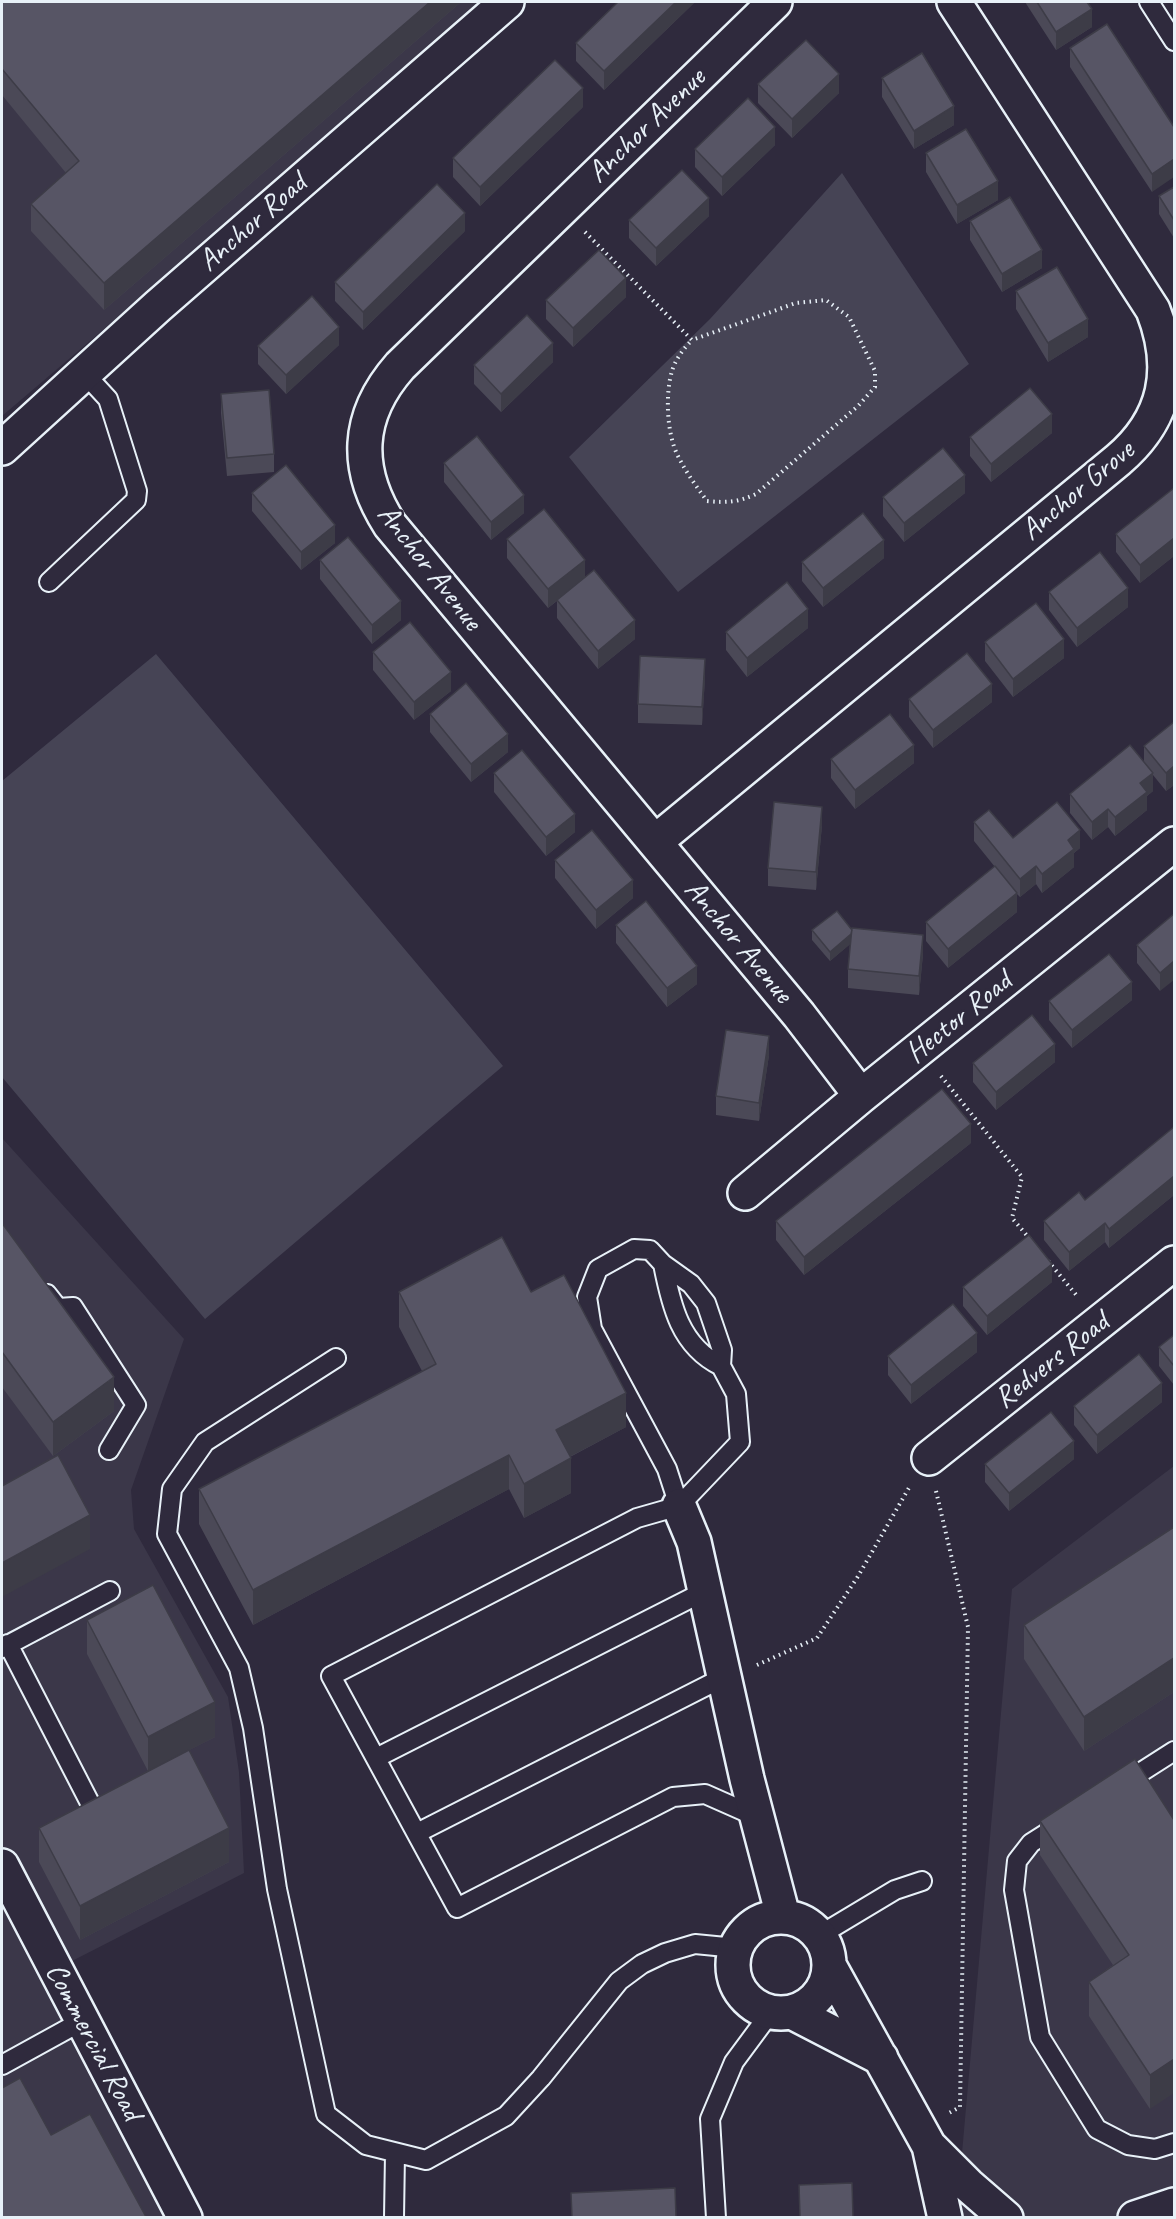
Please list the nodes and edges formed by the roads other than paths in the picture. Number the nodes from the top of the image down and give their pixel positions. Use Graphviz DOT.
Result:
graph roads {
  1 [pos="507,2"];
  2 [pos="775,2"];
  3 [pos="954,2"];
  4 [pos="1149,2"];
  5 [pos="1174,41"];
  6 [pos="84,373"];
  7 [pos="2,448"];
  8 [pos="49,582"];
  9 [pos="655,842"];
  10 [pos="1174,844"];
  11 [pos="861,1096"];
  12 [pos="745,1193"];
  13 [pos="1174,1263"];
  14 [pos="663,1264"];
  15 [pos="37,1280"];
  16 [pos="336,1358"];
  17 [pos="721,1366"];
  18 [pos="109,1450"];
  19 [pos="929,1458"];
  20 [pos="679,1506"];
  21 [pos="110,1591"];
  22 [pos="705,1591"];
  23 [pos="5,1646"];
  24 [pos="724,1677"];
  25 [pos="1174,1751"];
  26 [pos="376,1758"];
  27 [pos="1107,1794"];
  28 [pos="91,1805"];
  29 [pos="1078,1812"];
  30 [pos="757,1817"];
  31 [pos="417,1833"];
  32 [pos="2,1866"];
  33 [pos="922,1881"];
  34 [pos="783,1916"];
  35 [pos="820,1935"];
  36 [pos="736,1948"];
  37 [pos="830,1967"];
  38 [pos="781,2012"];
  39 [pos="82,2021"];
  40 [pos="881,2058"];
  41 [pos="2,2065"];
  42 [pos="925,2138"];
  43 [pos="1174,2143"];
  44 [pos="395,2153"];
  45 [pos="1174,2205"];
  46 [pos="185,2217"];
  47 [pos="394,2217"];
  48 [pos="716,2217"];
  49 [pos="945,2217"];
  50 [pos="1006,2217"];
  51 [pos="1135,2217"];
  1 -- 6 [label="street, Anchor Road"];
  2 -- 9 [label="street, Anchor Avenue"];
  3 -- 9 [label="street, Anchor Grove"];
  4 -- 5 [label="lane"];
  6 -- 7 [label="street, Anchor Road"];
  6 -- 8 [label="lane"];
  9 -- 11 [label="street, Anchor Avenue"];
  10 -- 11 [label="street, Hector Road"];
  11 -- 12 [label="street, Hector Road"];
  13 -- 19 [label="street, Redvers Road"];
  14 -- 17 [label="lane"];
  14 -- 17 [label="lane"];
  14 -- 20 [label="lane"];
  15 -- 18 [label="lane"];
  16 -- 44 [label="lane"];
  17 -- 20 [label="lane"];
  20 -- 22 [label="street"];
  20 -- 26 [label="lane"];
  21 -- 23 [label="lane"];
  22 -- 24 [label="street"];
  22 -- 26 [label="lane"];
  23 -- 28 [label="lane"];
  24 -- 30 [label="street"];
  24 -- 31 [label="lane"];
  25 -- 27 [label="lane"];
  26 -- 31 [label="lane"];
  29 -- 43 [label="lane"];
  30 -- 31 [label="lane"];
  30 -- 34 [label="street"];
  32 -- 39 [label="street, Commercial Road"];
  33 -- 35 [label="lane"];
  34 -- 35 [label="street"];
  34 -- 36 [label="street"];
  35 -- 37 [label="street"];
  36 -- 38 [label="street"];
  36 -- 44 [label="lane"];
  37 -- 38 [label="street"];
  37 -- 40 [label="street"];
  38 -- 40 [label="street"];
  38 -- 48 [label="lane"];
  39 -- 41 [label="lane"];
  39 -- 46 [label="street, Commercial Road"];
  40 -- 42 [label="street"];
  42 -- 49 [label="street"];
  42 -- 50 [label="street"];
  44 -- 47 [label="lane"];
  45 -- 51 [label="street"];
}
